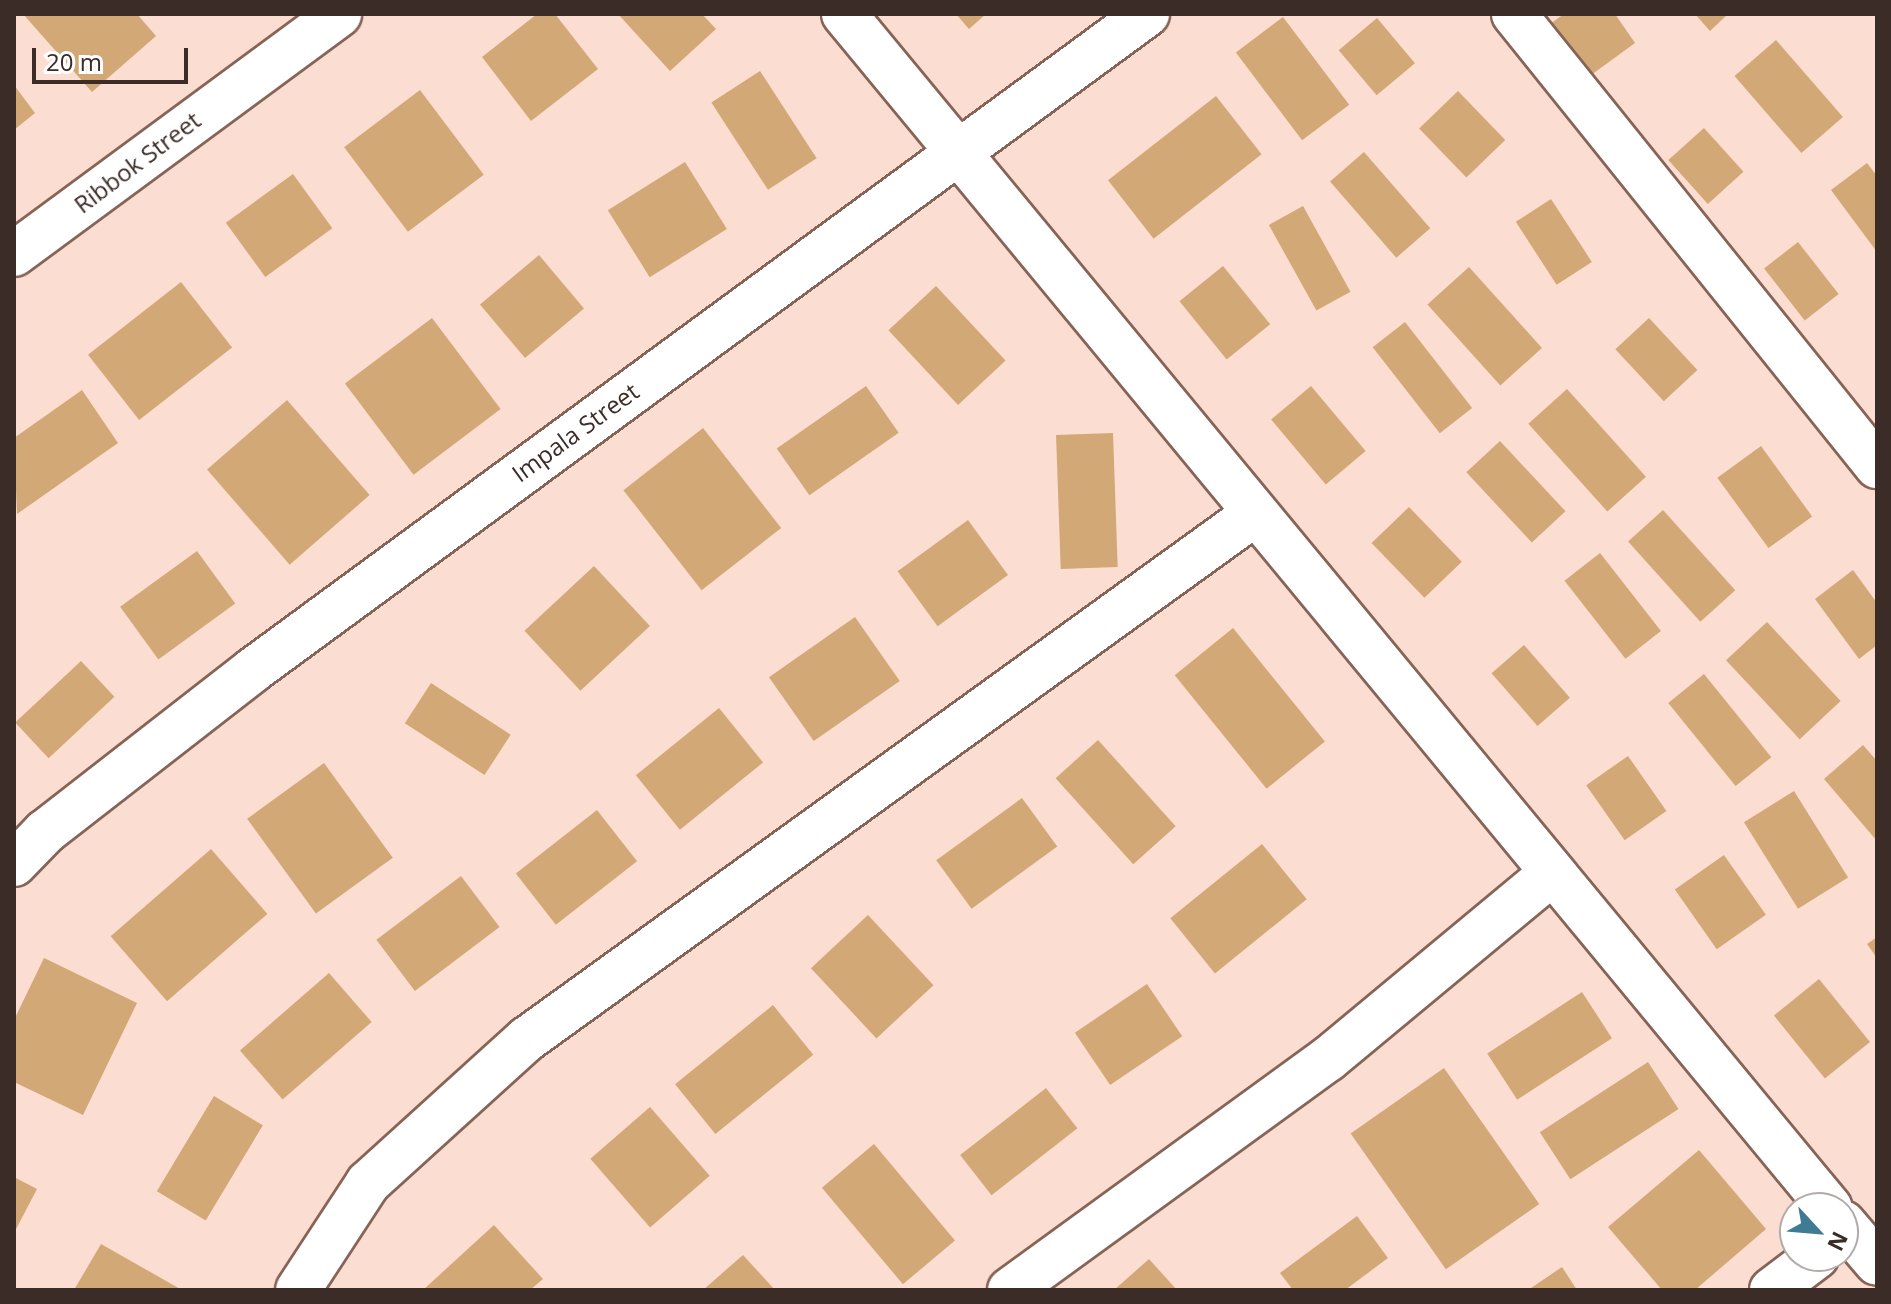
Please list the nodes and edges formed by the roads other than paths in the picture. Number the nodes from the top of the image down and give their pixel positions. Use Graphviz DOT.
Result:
graph roads {
  1 [pos="339,14"];
  2 [pos="844,14"];
  3 [pos="1147,14"];
  4 [pos="1514,14"];
  5 [pos="958,150"];
  6 [pos="14,254"];
  7 [pos="1877,466"];
  8 [pos="1253,515"];
  9 [pos="14,864"];
  10 [pos="1550,875"];
  11 [pos="1807,1192"];
  12 [pos="1796,1272"];
  13 [pos="298,1290"];
  14 [pos="1010,1290"];
  15 [pos="1772,1290"];
  1 -- 6 [label="street, Ribbok Street"];
  2 -- 5 [label="street"];
  3 -- 5 [label="street, Impala Street"];
  4 -- 7 [label="street"];
  5 -- 8 [label="street"];
  5 -- 9 [label="street, Impala Street"];
  8 -- 10 [label="street"];
  8 -- 13 [label="street"];
  10 -- 11 [label="street"];
  10 -- 14 [label="street"];
  12 -- 15 [label="street"];
}
